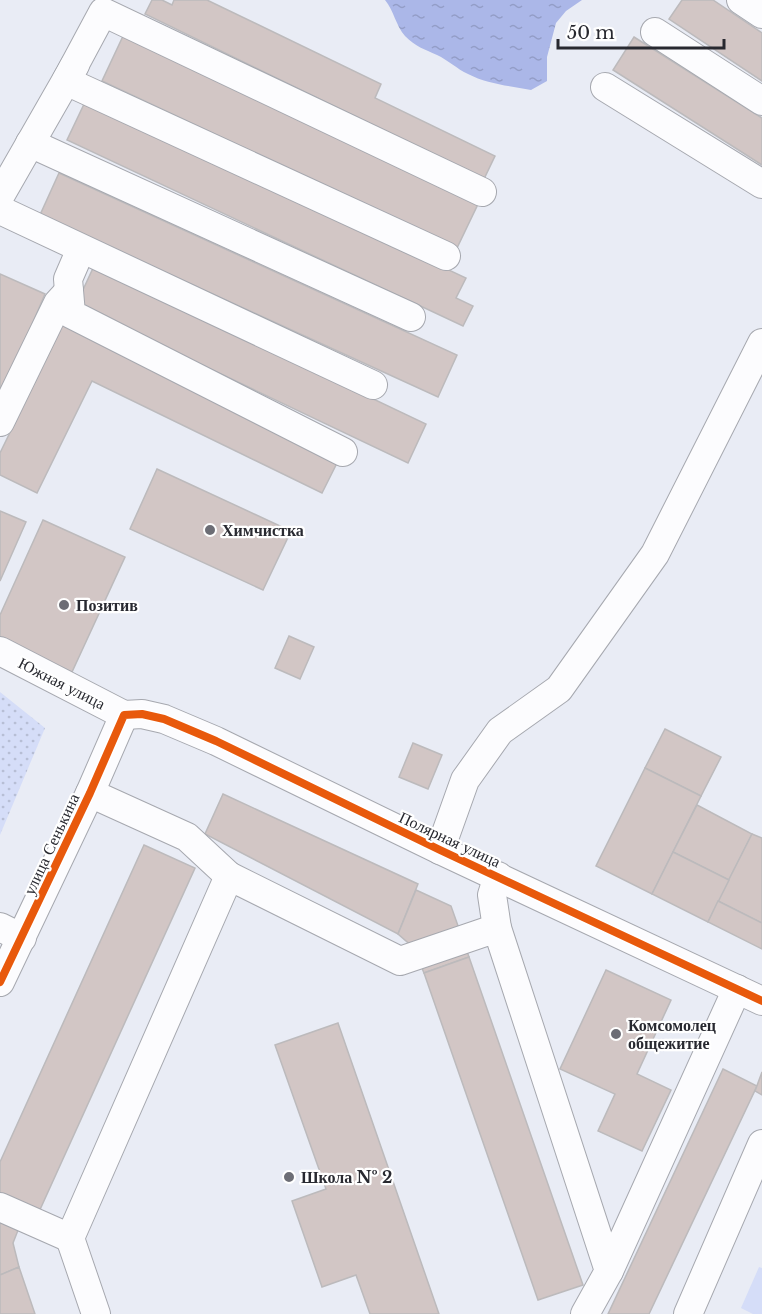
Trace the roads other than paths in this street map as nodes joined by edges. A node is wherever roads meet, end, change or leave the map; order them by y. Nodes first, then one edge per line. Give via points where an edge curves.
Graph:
1 (741, 0) edge
2 (106, 6) edge
3 (762, 14) edge
4 (655, 32) dead end
5 (66, 81) junction
6 (605, 87) dead end
7 (762, 101) edge
8 (30, 143) junction
9 (762, 183) edge
10 (482, 192) dead end
11 (0, 196) edge
12 (0, 210) edge
13 (81, 249) junction
14 (446, 256) dead end
15 (69, 291) junction
16 (411, 317) dead end
17 (762, 343) edge
18 (373, 386) dead end
19 (0, 422) edge
20 (343, 452) dead end
21 (0, 651) edge
22 (124, 715) junction
23 (90, 793) junction
24 (440, 850) junction
25 (229, 876) junction
26 (498, 876) junction
27 (497, 928) junction
28 (11, 932) edge
29 (0, 982) edge
30 (750, 995) edge
31 (762, 1144) edge
32 (0, 1207) edge
33 (70, 1238) junction
34 (609, 1271) junction
35 (96, 1314) edge
36 (585, 1314) edge
37 (688, 1314) edge

1 - 3 street
2 - 5 street
2 - 10 street
4 - 7 street
5 - 8 street
5 - 14 street
6 - 9 street
8 - 11 street
8 - 16 street
12 - 13 street
13 - 15 street via 68,279
13 - 18 street
15 - 19 street via 58,303
15 - 20 street via 71,314
17 - 24 street via 655,554 559,689 494,739 465,780
21 - 22 street, Южная улица
22 - 23 street, улица Сенькина
22 - 24 street, Полярная улица via 164,719 216,741
23 - 25 street via 187,837
23 - 28 street, улица Сенькина
24 - 26 street, Полярная улица
25 - 27 street via 400,961
25 - 33 street
26 - 27 street via 492,895
26 - 30 street, Полярная улица
27 - 34 street
28 - 29 street, улица Сенькина
30 - 34 street
31 - 37 street
32 - 33 street
33 - 35 street
34 - 36 street

